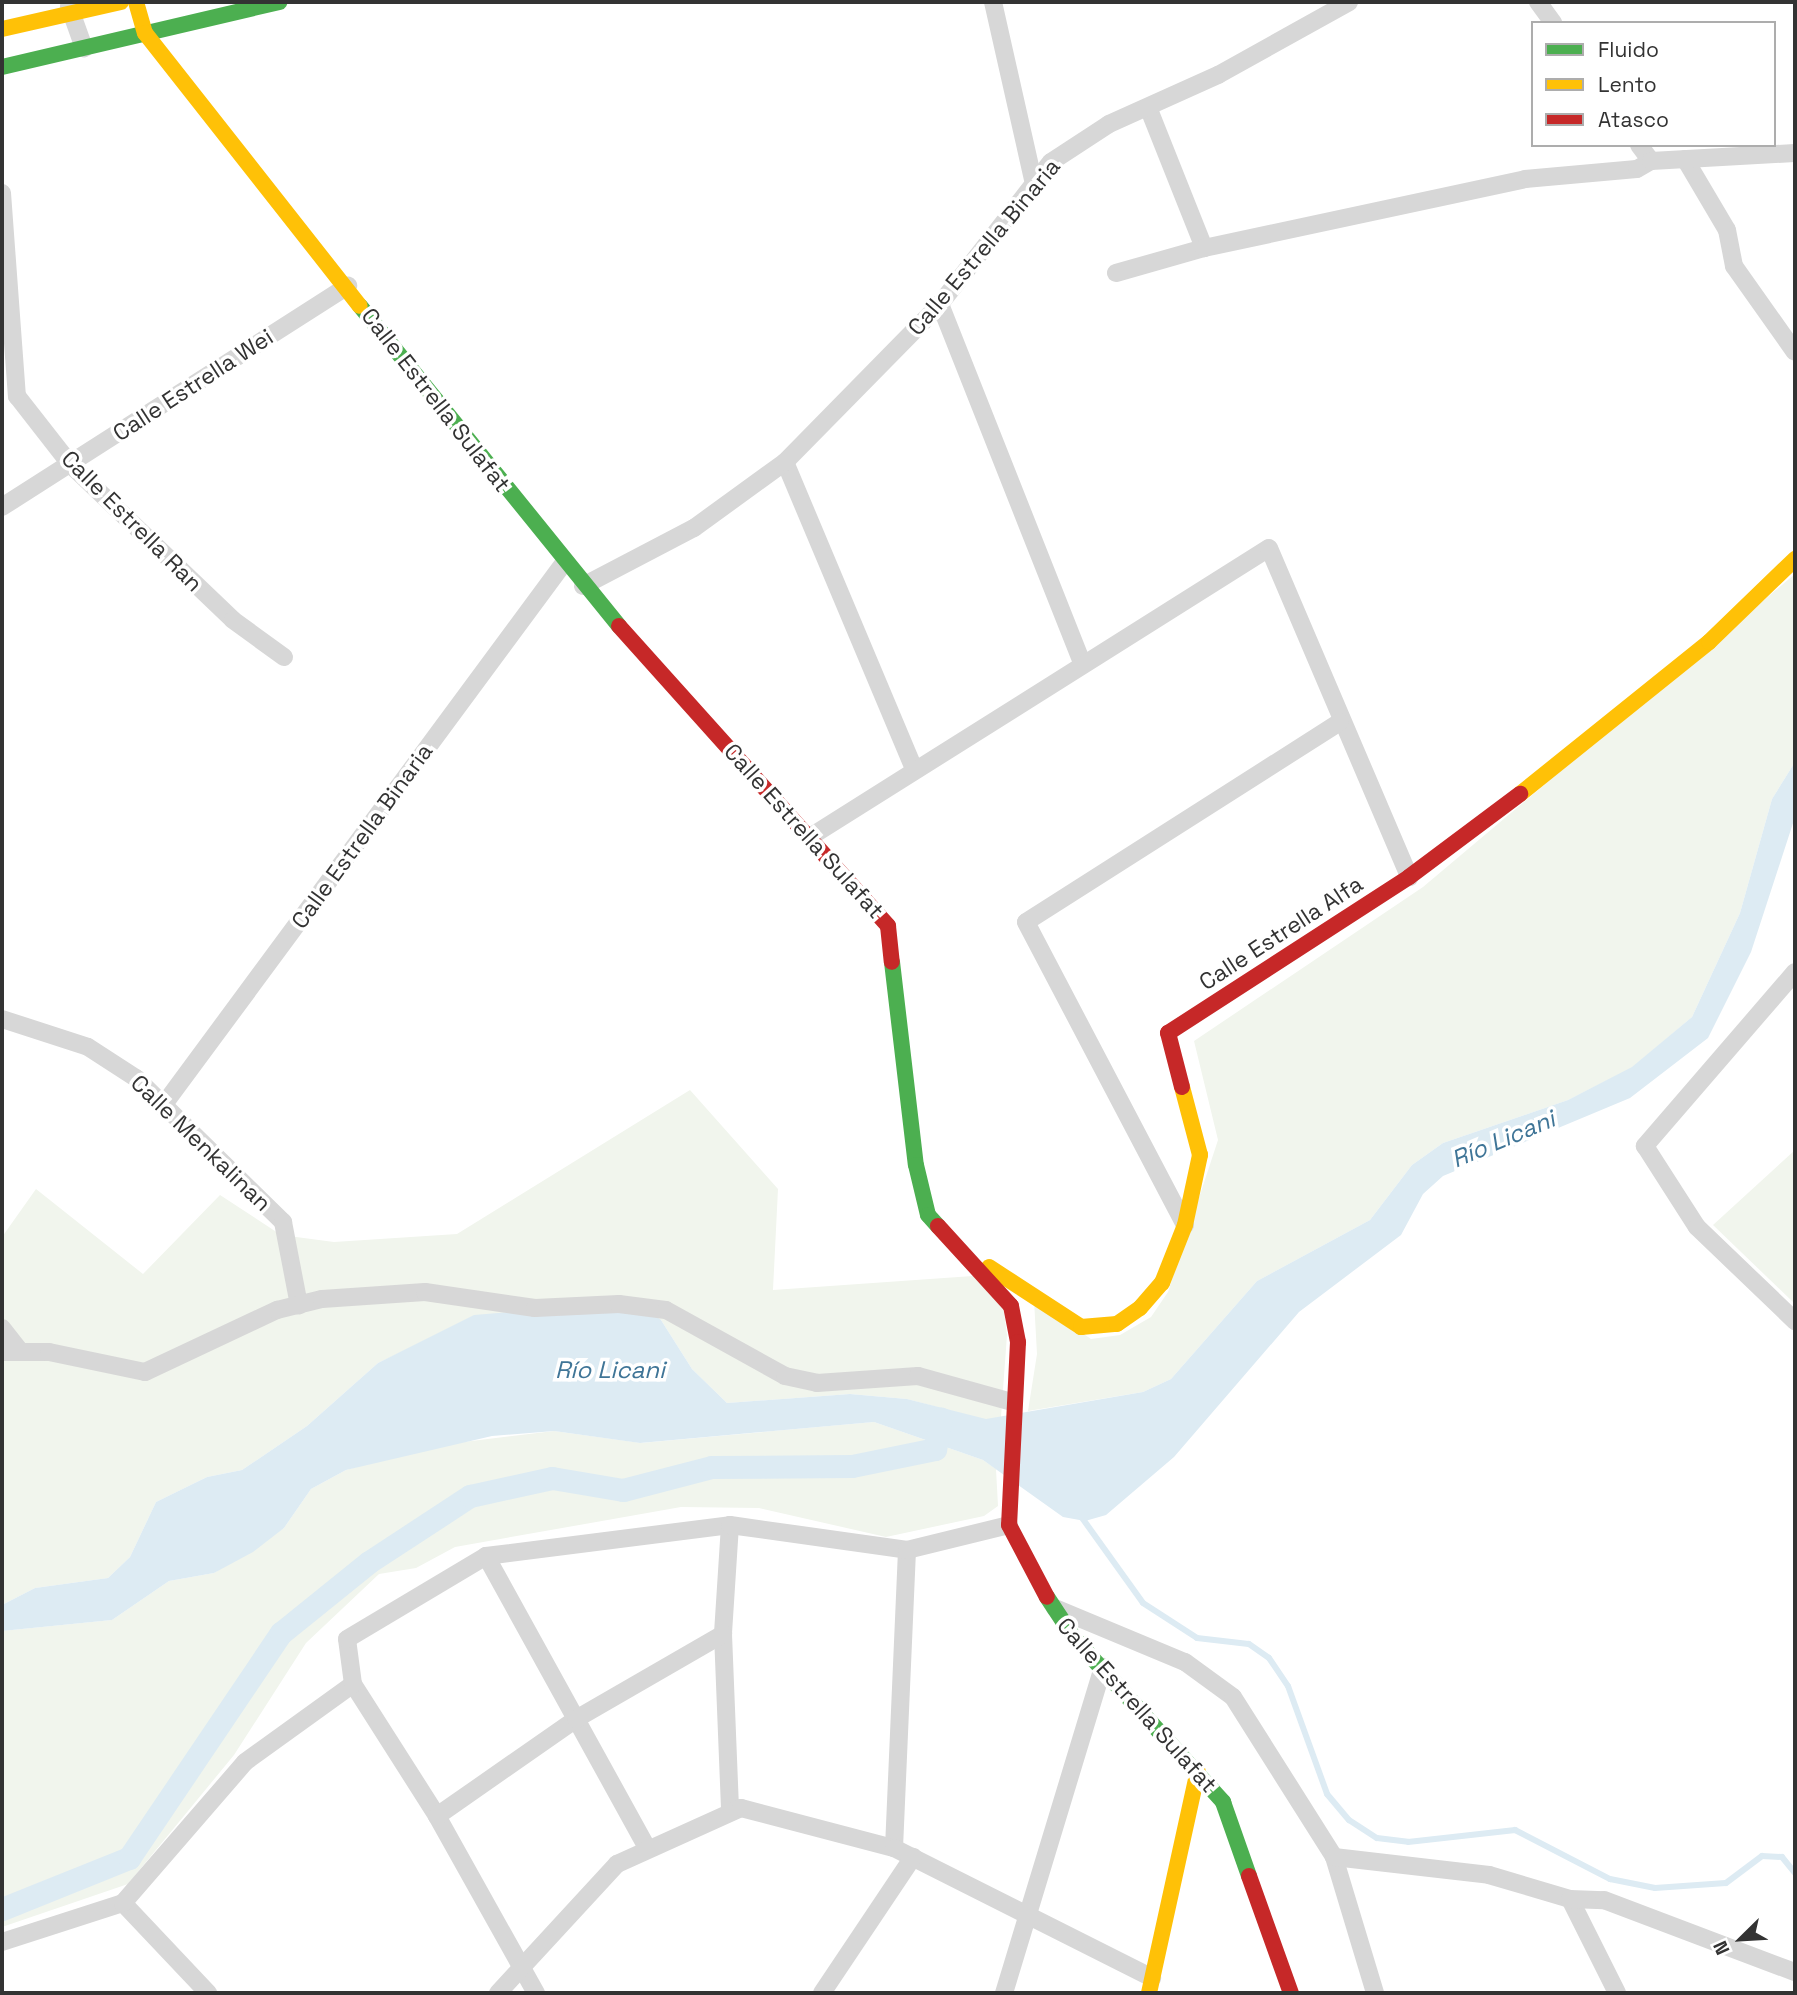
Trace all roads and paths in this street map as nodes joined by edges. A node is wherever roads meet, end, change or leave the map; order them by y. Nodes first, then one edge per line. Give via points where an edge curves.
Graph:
1 (121, 2) edge
2 (136, 2) edge
3 (280, 2) edge
4 (993, 2) edge
5 (1349, 2) edge
6 (1538, 2) edge
7 (70, 8) edge
8 (1552, 21) edge
9 (2, 29) edge
10 (145, 33) junction
11 (84, 48) junction
12 (2, 66) edge
13 (1148, 107) junction
14 (1640, 147) edge
15 (1795, 153) edge
16 (1685, 159) junction
17 (1651, 161) junction
18 (1034, 184) junction
19 (2, 193) edge
20 (1204, 248) junction
21 (1116, 273) dead end
22 (348, 286) junction
23 (940, 304) junction
24 (1795, 352) edge
25 (785, 462) junction
26 (71, 465) junction
27 (2, 507) edge
28 (1795, 559) edge
29 (563, 564) junction
30 (583, 586) junction
31 (284, 657) dead end
32 (1081, 661) junction
33 (1340, 722) junction
34 (914, 769) junction
35 (810, 837) junction
36 (1409, 877) junction
37 (1795, 972) edge
38 (2, 1018) edge
39 (162, 1107) junction
40 (1185, 1224) junction
41 (971, 1257) junction
42 (299, 1305) junction
43 (1795, 1321) edge
44 (2, 1328) edge
45 (11, 1351) edge
46 (1012, 1407) junction
47 (730, 1525) junction
48 (1009, 1525) junction
49 (907, 1550) junction
50 (486, 1556) junction
51 (1050, 1606) junction
52 (723, 1634) junction
53 (1102, 1667) junction
54 (353, 1684) junction
55 (576, 1719) junction
56 (1198, 1771) junction
57 (730, 1808) junction
58 (438, 1816) junction
59 (646, 1846) junction
60 (894, 1848) junction
61 (912, 1857) junction
62 (1334, 1857) junction
63 (1570, 1899) junction
64 (123, 1903) junction
65 (1030, 1913) junction
66 (2, 1942) edge
67 (1795, 1972) edge
68 (523, 1973) junction
69 (1150, 1986) edge
70 (208, 1993) edge
71 (498, 1993) edge
72 (536, 1993) edge
73 (822, 1993) edge
74 (1004, 1993) edge
75 (1291, 1993) edge
76 (1375, 1993) edge
77 (1617, 1993) edge

1 - 7 street
2 - 10 street, Calle Estrella Sulafat
3 - 10 street
4 - 18 street
5 - 13 street, Calle Estrella Binaria
6 - 8 street
7 - 9 street
7 - 11 street
10 - 11 street
10 - 22 street, Calle Estrella Sulafat
11 - 12 street
13 - 18 street, Calle Estrella Binaria via 1051,162
13 - 20 street
14 - 17 street
15 - 16 street
16 - 17 street
16 - 24 street via 1727,230 1734,266
17 - 20 street via 1637,169 1525,179
18 - 23 street, Calle Estrella Binaria
19 - 26 street, Calle Estrella Ran via 18,396
20 - 21 street
22 - 26 street, Calle Estrella Wei
22 - 29 street, Calle Estrella Sulafat
23 - 25 street, Calle Estrella Binaria
23 - 32 street
25 - 30 street, Calle Estrella Binaria via 694,528
25 - 34 street
26 - 27 street, Calle Estrella Wei
26 - 31 street, Calle Estrella Ran via 233,620
28 - 36 street, Calle Estrella Alfa via 1709,642
29 - 30 street, Calle Estrella Sulafat
29 - 39 street, Calle Estrella Binaria
30 - 35 street, Calle Estrella Sulafat
32 - 33 street via 1269,548
32 - 34 street
33 - 36 street
33 - 40 street via 1026,922
34 - 35 street
35 - 41 street, Calle Estrella Sulafat via 888,926 922,1196 938,1228
36 - 40 street, Calle Estrella Alfa via 1168,1033 1200,1156
37 - 43 street via 1645,1146 1697,1227
38 - 39 street, Calle Menkalinan via 88,1047 136,1077
39 - 42 street, Calle Menkalinan via 283,1222
40 - 41 street, Calle Estrella Alfa via 1162,1283 1140,1308 1096,1330 1081,1327
41 - 46 street, Calle Estrella Sulafat via 1011,1306 1018,1342
42 - 45 street via 145,1371
42 - 46 street via 425,1292 535,1308 619,1304 666,1310 786,1376 817,1383 918,1376
44 - 45 street
46 - 48 street, Calle Estrella Sulafat
47 - 49 street
47 - 50 street
47 - 52 street
48 - 49 street
48 - 51 street, Calle Estrella Sulafat
49 - 60 street
50 - 54 street via 347,1639
50 - 55 street
51 - 53 street, Calle Estrella Sulafat
51 - 62 street via 1185,1662 1233,1697
52 - 55 street
52 - 57 street
53 - 56 street, Calle Estrella Sulafat
53 - 65 street
54 - 58 street
54 - 64 street via 245,1762
55 - 58 street
55 - 59 street
56 - 69 street
56 - 75 street, Calle Estrella Sulafat via 1235,1827
57 - 59 street
57 - 60 street
58 - 68 street
59 - 68 street via 595,1886
60 - 61 street
61 - 65 street
61 - 73 street
62 - 63 street via 1489,1875
62 - 76 street
63 - 67 street via 1604,1900
63 - 77 street
64 - 66 street
64 - 70 street
65 - 69 street
65 - 74 street
68 - 71 street
68 - 72 street

